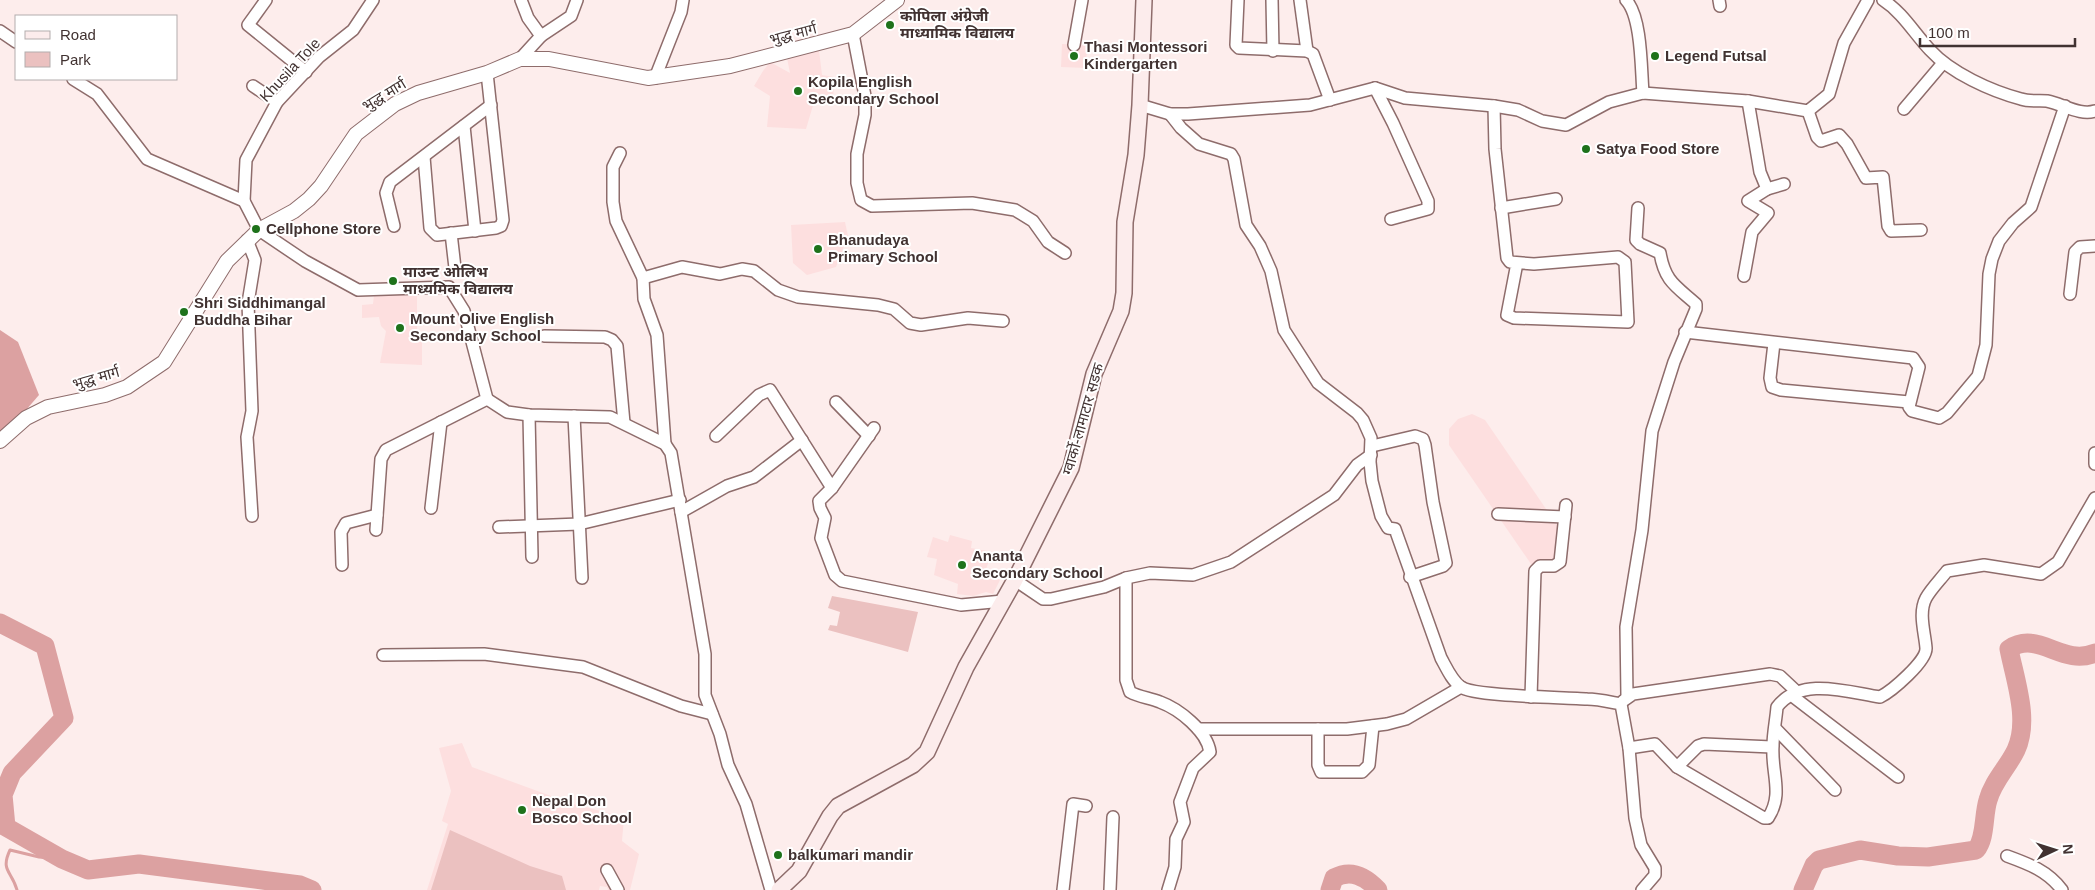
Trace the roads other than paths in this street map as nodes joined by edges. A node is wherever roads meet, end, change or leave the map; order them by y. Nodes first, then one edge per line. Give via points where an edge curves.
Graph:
1 (266, 0) edge
2 (374, 0) edge
3 (521, 0) edge
4 (577, 0) edge
5 (683, 0) edge
6 (897, 0) edge
7 (1082, 0) edge
8 (1144, 0) edge
9 (1238, 0) edge
10 (1272, 0) edge
11 (1300, 0) edge
12 (1626, 0) edge
13 (1868, 0) edge
14 (1883, 0) edge
15 (0, 31) edge
16 (853, 34) junction
17 (541, 36) junction
18 (15, 41) edge
19 (1074, 45) dead end
20 (1273, 50) junction
21 (1308, 51) junction
22 (520, 59) junction
23 (1943, 63) junction
24 (306, 72) junction
25 (488, 73) junction
26 (655, 78) junction
27 (76, 80) edge
28 (253, 86) dead end
29 (1375, 88) junction
30 (1643, 93) junction
31 (1330, 100) junction
32 (1748, 101) junction
33 (277, 102) junction
34 (491, 105) junction
35 (1140, 105) junction
36 (1494, 106) junction
37 (2065, 106) junction
38 (1904, 109) dead end
39 (1808, 111) junction
40 (2095, 111) edge
41 (1170, 114) junction
42 (464, 126) junction
43 (620, 154) dead end
44 (424, 157) junction
45 (1784, 184) dead end
46 (1767, 189) junction
47 (1556, 199) dead end
48 (244, 201) junction
49 (1501, 208) junction
50 (1638, 208) dead end
51 (1391, 219) dead end
52 (394, 226) dead end
53 (259, 230) junction
54 (1921, 230) dead end
55 (475, 231) junction
56 (452, 233) junction
57 (247, 240) junction
58 (2095, 246) edge
59 (1065, 253) dead end
60 (1517, 263) junction
61 (455, 268) dead end
62 (1744, 276) dead end
63 (643, 278) junction
64 (2070, 294) dead end
65 (1003, 321) dead end
66 (1685, 332) junction
67 (544, 336) dead end
68 (1774, 343) junction
69 (487, 399) junction
70 (836, 402) dead end
71 (1909, 402) junction
72 (529, 415) junction
73 (574, 416) junction
74 (441, 422) junction
75 (624, 423) junction
76 (716, 436) dead end
77 (802, 440) junction
78 (0, 441) edge
79 (665, 444) junction
80 (1371, 450) junction
81 (2095, 452) edge
82 (2095, 464) edge
83 (832, 488) junction
84 (2095, 498) edge
85 (680, 500) junction
86 (1566, 505) dead end
87 (431, 508) dead end
88 (681, 512) junction
89 (1498, 514) dead end
90 (377, 515) junction
91 (252, 516) dead end
92 (1565, 517) junction
93 (579, 524) junction
94 (532, 526) junction
95 (499, 527) dead end
96 (376, 530) dead end
97 (532, 556) dead end
98 (342, 565) dead end
99 (1410, 576) junction
100 (582, 578) dead end
101 (1126, 578) junction
102 (1015, 580) junction
103 (1003, 602) junction
104 (383, 655) dead end
105 (1461, 687) junction
106 (1794, 693) junction
107 (1531, 697) junction
108 (1624, 700) junction
109 (712, 714) junction
110 (1373, 726) junction
111 (1775, 728) junction
112 (1198, 729) junction
113 (1318, 729) junction
114 (1772, 747) junction
115 (1628, 748) junction
116 (1677, 767) junction
117 (1898, 777) dead end
118 (1836, 790) dead end
119 (1086, 806) dead end
120 (1113, 817) dead end
121 (2007, 856) dead end
122 (608, 870) dead end
123 (618, 890) edge
124 (770, 890) edge
125 (779, 890) edge
126 (1063, 890) edge
127 (1110, 890) edge
128 (1168, 890) edge
129 (1642, 890) edge
130 (2062, 890) edge

1 - 24 street via 248,25
2 - 24 street, Khusila Tole via 353,30 319,57
3 - 17 street via 528,18
4 - 17 street via 571,16
5 - 26 street
6 - 16 street, भुद्ध मार्ग
7 - 19 street
8 - 35 main road, ग्वार्को-लामाटार सडक
9 - 20 street via 1236,45 1244,50
10 - 20 street
11 - 21 street
12 - 30 street via 1636,21
13 - 39 street via 1844,43 1829,94
14 - 23 street via 1901,14
15 - 18 street
16 - 26 street, भुद्ध मार्ग via 730,66
16 - 59 street via 865,96 865,116 857,154 856,183 861,200 872,206 972,204 1015,210 1033,221 1048,242
17 - 22 street
20 - 21 street
21 - 31 street via 1313,54
22 - 25 street, भुद्ध मार्ग
22 - 26 street, भुद्ध मार्ग via 549,58 628,76
23 - 37 street via 1965,77 2021,100
23 - 38 street
24 - 33 street, Khusila Tole
25 - 34 street
25 - 53 street, भुद्ध मार्ग via 418,93 377,115 356,134 309,199
27 - 48 street via 97,94 147,159
28 - 33 street
29 - 31 street
29 - 36 street via 1404,98
29 - 51 street via 1428,201 1428,208 1422,212
30 - 32 street
30 - 36 street via 1609,102 1566,125
31 - 41 street via 1310,105
32 - 39 street
32 - 46 street via 1760,172
33 - 48 street, Khusila Tole via 246,160
34 - 42 street
34 - 55 street via 503,220 496,228
35 - 41 street
35 - 102 main road, ग्वार्को-लामाटार सडक via 1125,222 1121,311 1094,374 1071,468
36 - 49 street
37 - 40 street via 2086,114
37 - 71 street via 2031,208 1999,241 1992,260 1986,345 1978,376 1939,418 1912,411
39 - 54 street via 1821,140 1838,134 1866,178 1883,177 1891,231
41 - 80 street via 1199,144 1231,154 1234,159 1246,225 1271,271 1288,340 1318,383 1363,420
42 - 44 street
42 - 55 street
43 - 63 street via 613,167 616,221
44 - 52 street via 387,187
44 - 56 street via 430,228 437,235
45 - 46 street
46 - 62 street via 1748,201 1768,213 1752,232
47 - 49 street
48 - 53 street
49 - 60 street via 1507,258
50 - 66 street via 1636,240 1660,253 1662,270 1668,280 1696,304
53 - 57 street, भुद्ध मार्ग
53 - 69 street via 305,261 358,290 449,287 464,311
55 - 56 street
56 - 61 street
57 - 78 street, भुद्ध मार्ग via 227,261 164,362 126,387 105,395 48,407 26,418
57 - 91 street via 254,260 248,303 252,402 247,436
58 - 64 street via 2080,247 2075,252
60 - 60 street via 1507,315 1514,318 1628,322 1625,262 1618,257
63 - 65 street via 682,267 720,274 742,269 754,271 778,290 798,297 878,305 894,309 910,323 921,325 968,318
63 - 79 street via 644,299 657,335
66 - 68 street
66 - 108 street via 1652,431 1642,530 1626,627
67 - 75 street via 605,337 612,340 617,346
68 - 71 street via 1772,387
68 - 71 street via 1913,358 1919,367
69 - 72 street via 507,412
69 - 74 street
70 - 83 street via 872,432
72 - 73 street
72 - 94 street
73 - 75 street via 610,417
73 - 93 street
74 - 87 street
74 - 90 street via 386,450 381,459
75 - 79 street
76 - 77 street via 759,395 770,390
77 - 83 street
77 - 88 street via 754,477 727,486
79 - 85 street via 675,464
80 - 99 street via 1372,480 1380,516 1388,528 1395,529
80 - 99 street via 1415,436 1423,439 1425,445 1446,563
80 - 101 street via 1334,495 1231,562 1193,575 1150,573
81 - 82 street
83 - 103 street via 820,501 826,518 821,538 835,575 842,581 961,605
84 - 106 street via 2058,562 2041,574 1984,565 1947,571 1925,600 1922,628 1926,650 1923,660 1888,694 1880,697 1818,688
85 - 88 street
85 - 93 street
86 - 92 street
88 - 109 street via 705,654 705,694
89 - 92 street
90 - 96 street
90 - 98 street via 346,523 342,532
92 - 107 street via 1560,562 1554,566 1540,566 1535,571
93 - 94 street
93 - 100 street
94 - 95 street
94 - 97 street
99 - 105 street via 1441,658
101 - 102 street via 1104,587 1051,599 1043,598
101 - 112 street via 1126,680 1130,692 1168,705
102 - 103 main road, ग्वार्को-लामाटार सडक
103 - 125 main road, ग्वार्को-लामाटार सडक via 966,668 928,752 913,765 838,806 802,867
104 - 109 street via 484,654 583,667 681,706
105 - 107 street
105 - 110 street via 1406,719
106 - 108 street via 1780,676 1770,674
106 - 111 street via 1777,707
106 - 117 street
107 - 108 street
108 - 115 street
109 - 124 street via 728,765 746,804
110 - 113 street
110 - 113 street via 1370,765 1362,772 1321,772 1318,765
111 - 114 street
111 - 118 street
112 - 113 street
112 - 128 street via 1210,752 1193,768 1180,802 1185,816 1174,846 1175,867
114 - 116 street via 1704,744
114 - 116 street via 1777,797 1776,806 1768,818
115 - 116 street via 1655,744
115 - 129 street via 1634,818 1641,845 1655,868 1655,875
119 - 126 street via 1073,804
120 - 127 street
121 - 130 street via 2037,867 2056,881
122 - 123 street

